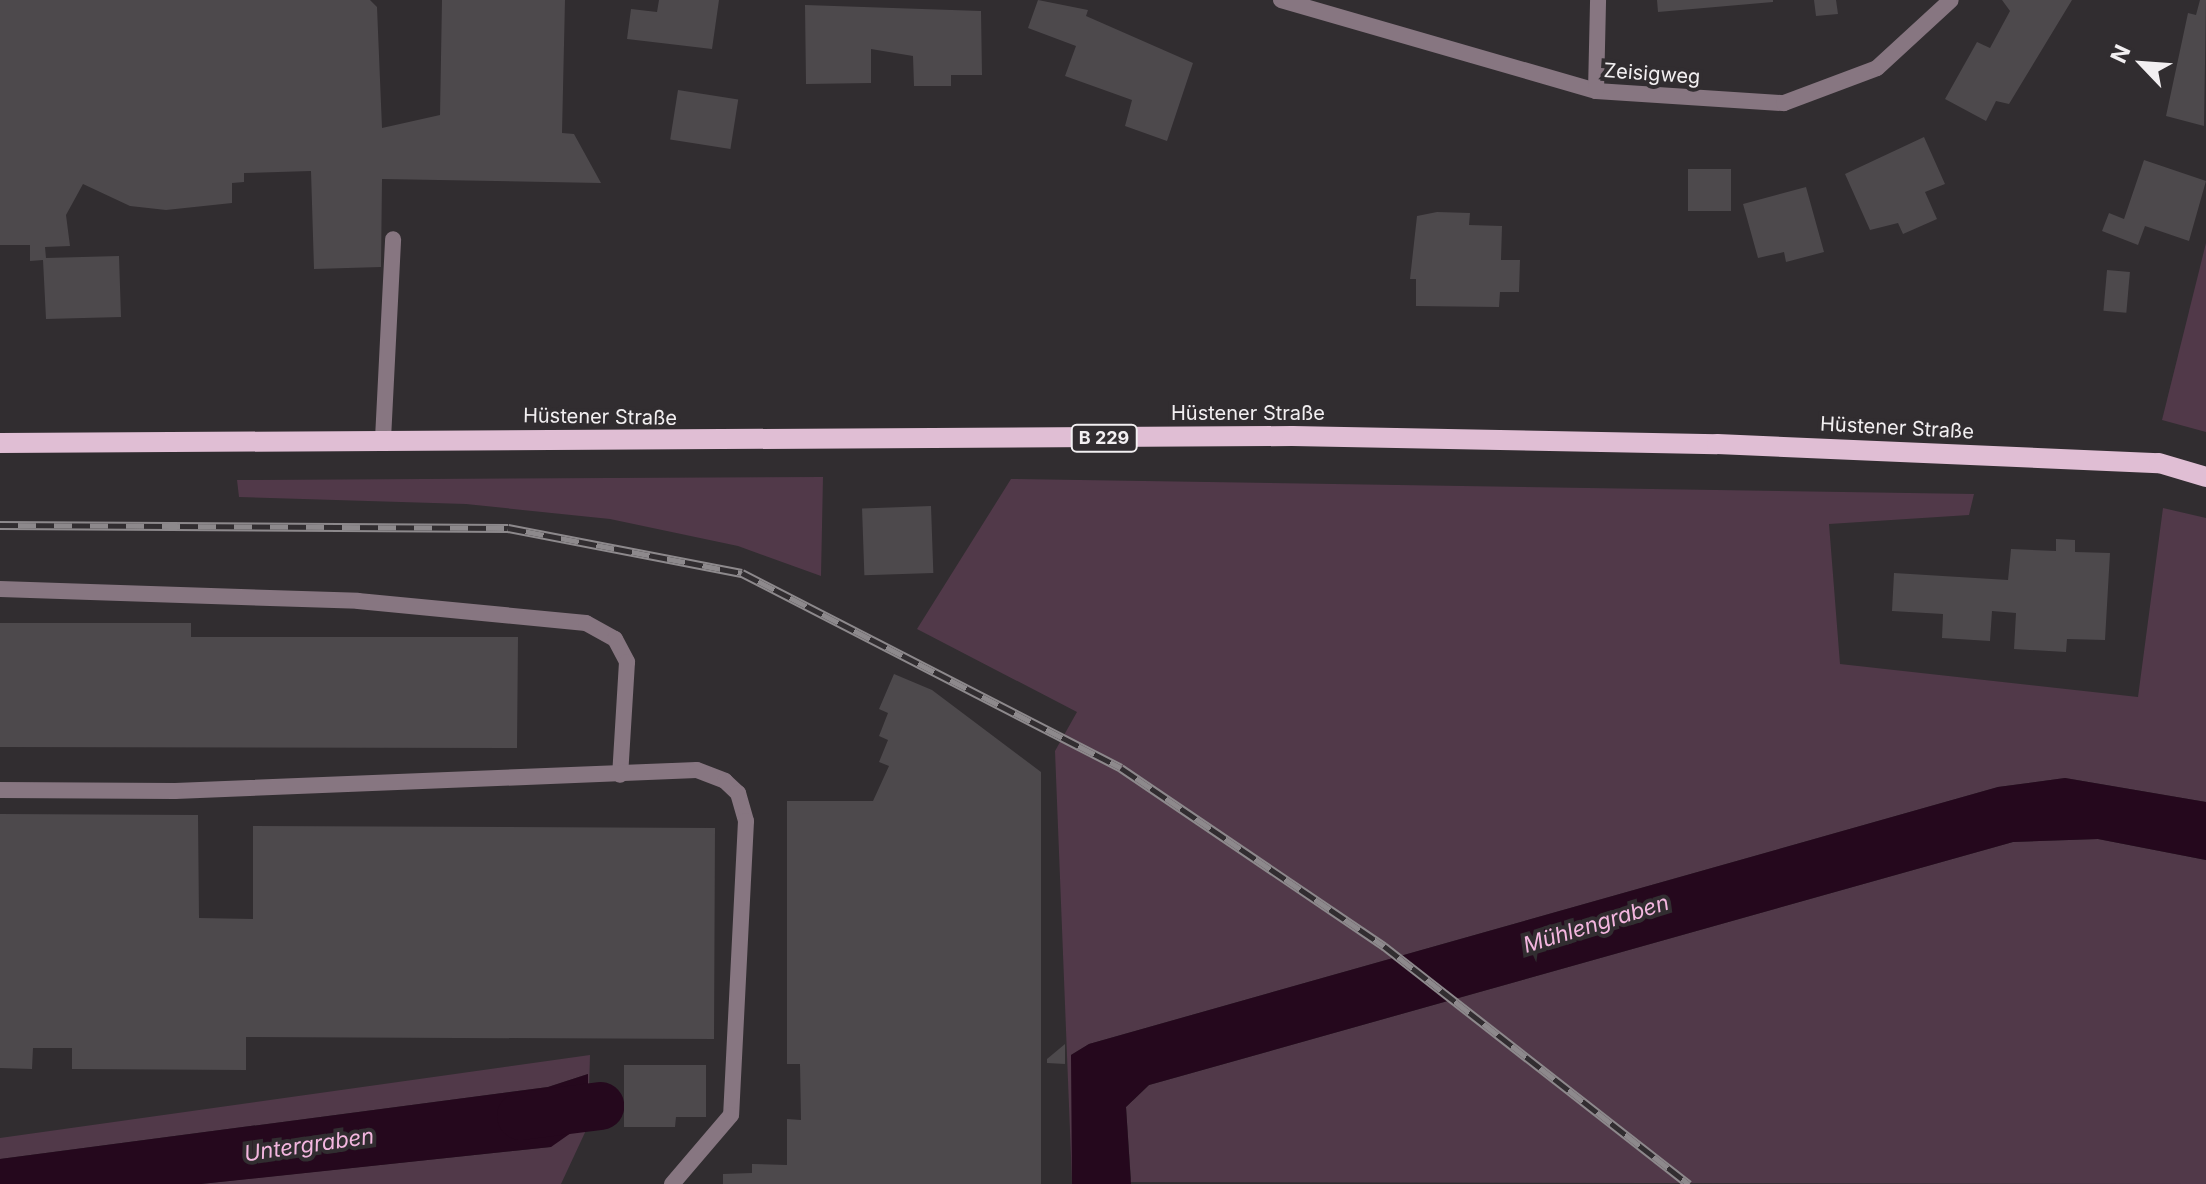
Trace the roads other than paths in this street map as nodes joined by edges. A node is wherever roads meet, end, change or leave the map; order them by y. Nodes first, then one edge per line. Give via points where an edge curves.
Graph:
1 (1281, 0) edge
2 (1598, 0) edge
3 (1951, 0) edge
4 (1596, 91) junction
5 (393, 239) dead end
6 (383, 439) junction
7 (0, 443) edge
8 (2206, 477) edge
9 (0, 589) edge
10 (620, 775) junction
11 (0, 790) edge
12 (672, 1184) edge

1 - 4 street, Zeisigweg
2 - 4 street
3 - 4 street, Zeisigweg via 1877,68 1784,103
5 - 6 street
6 - 7 main road, Hüstener Straße / B 229
6 - 8 main road, Hüstener Straße / B 229 via 1292,436 1702,443 2159,463
9 - 10 street via 358,601 586,623 615,639 627,662
10 - 11 street via 175,791
10 - 12 street via 697,770 738,793 746,821 731,1115

